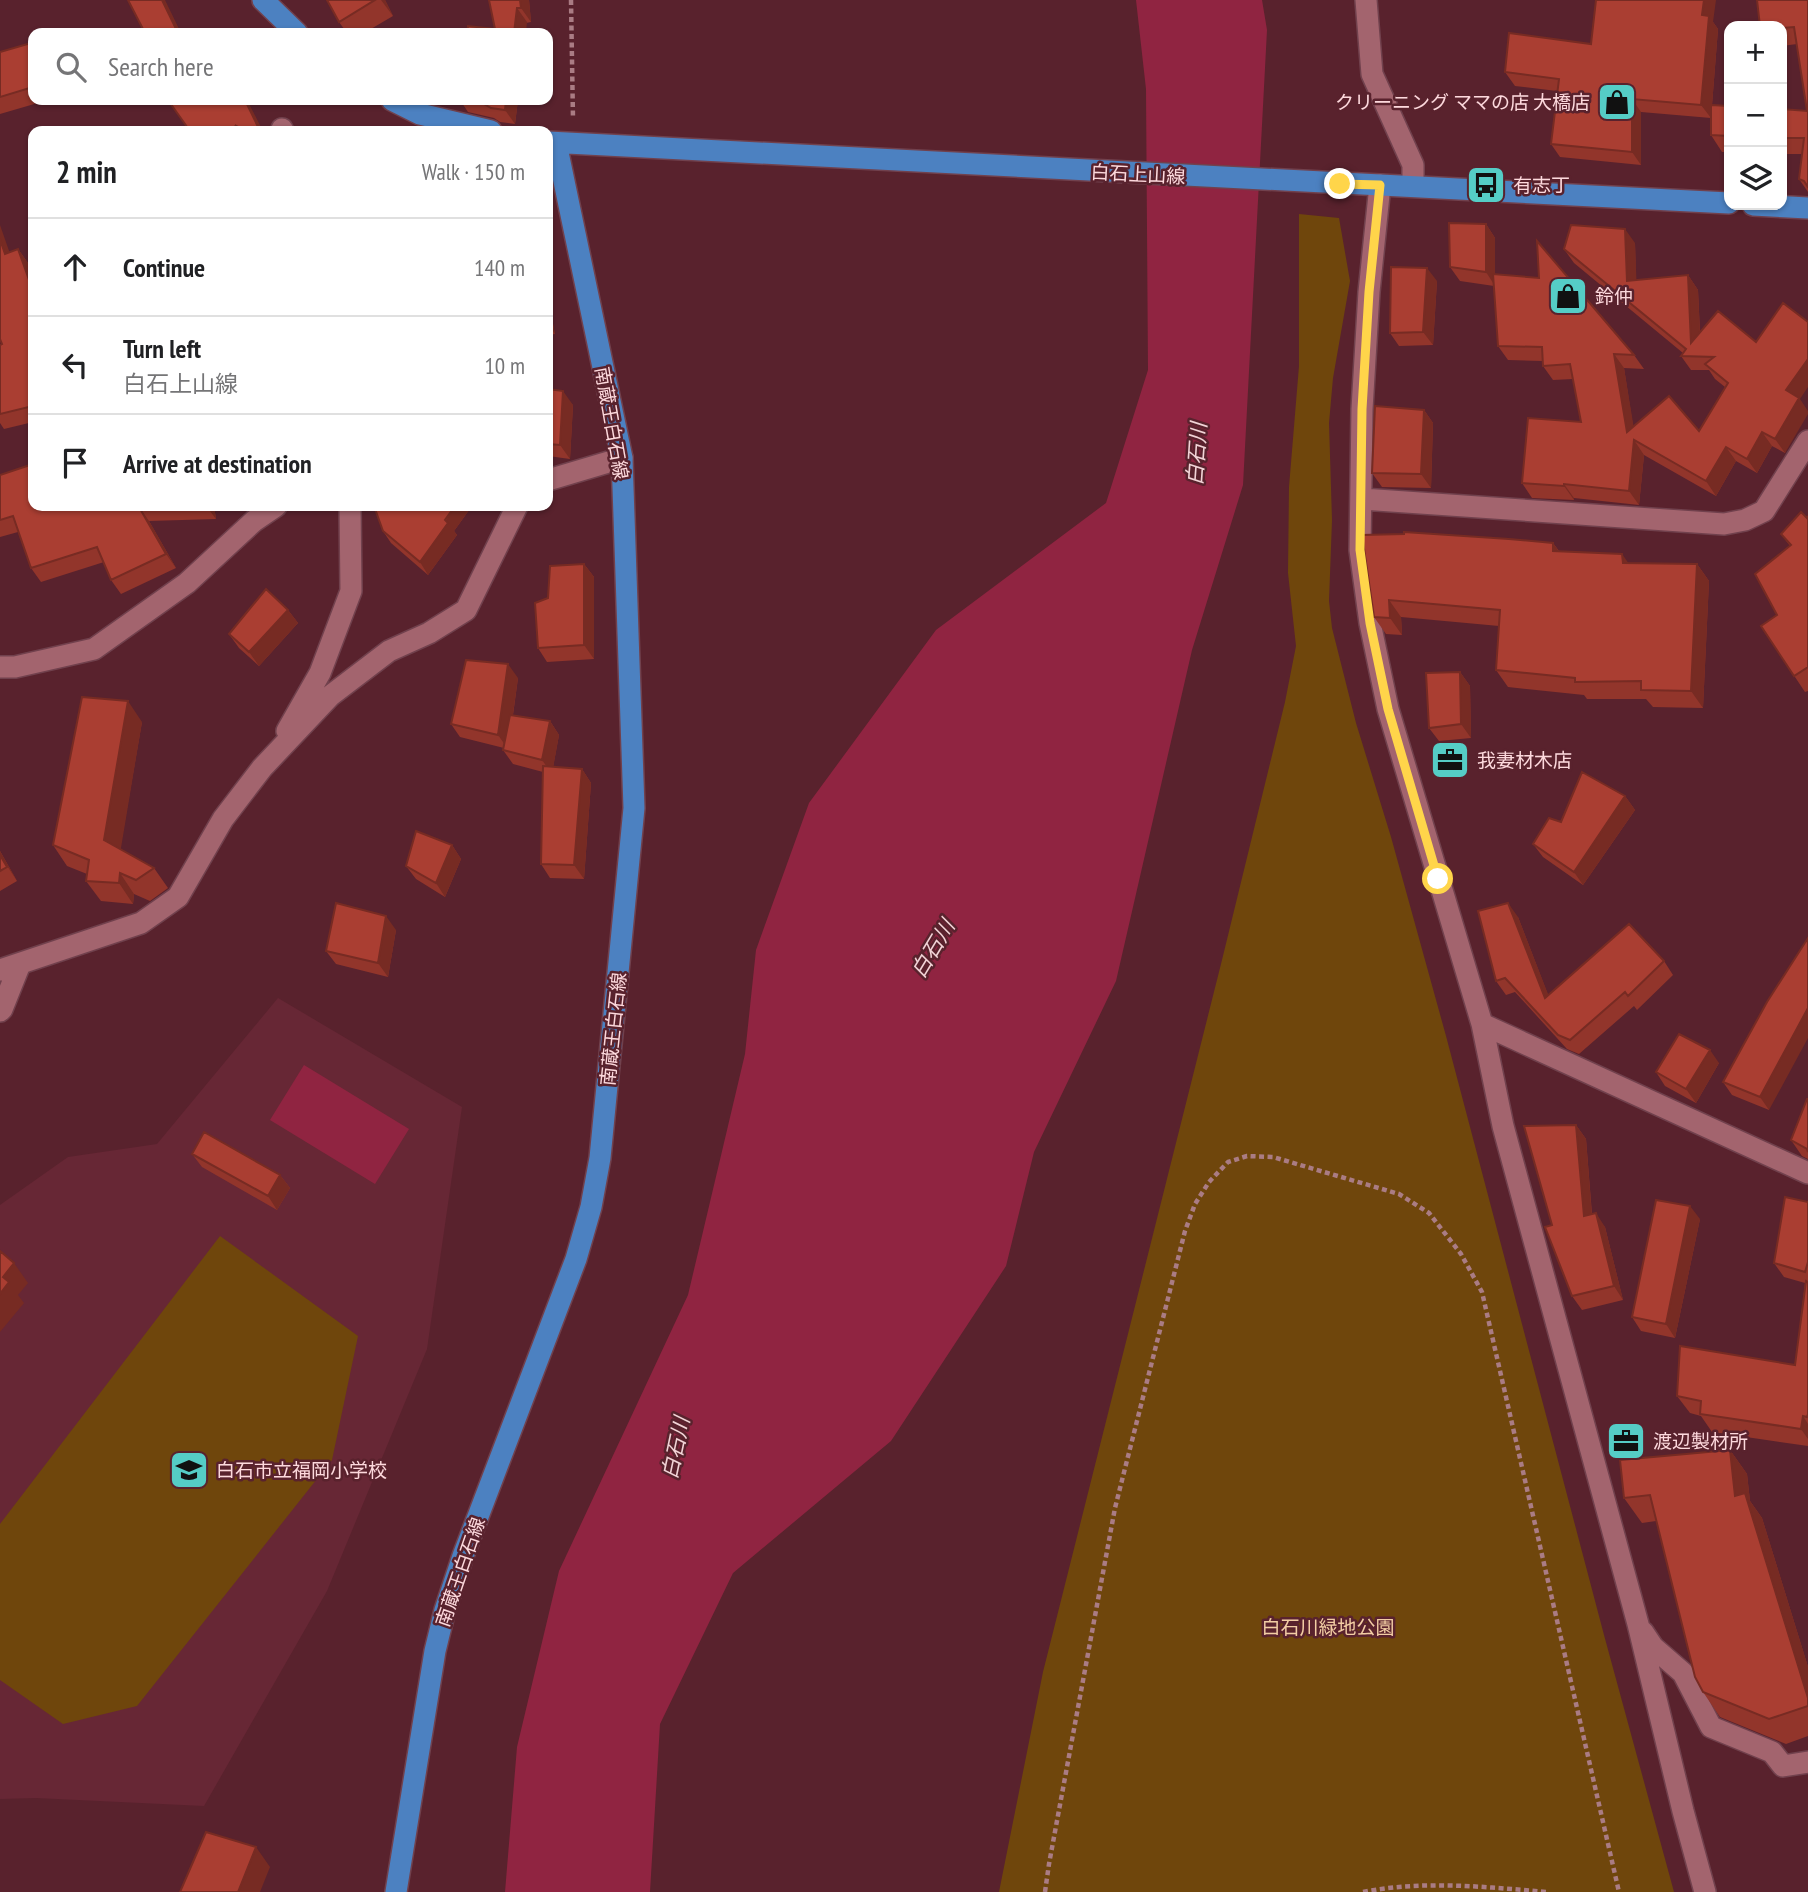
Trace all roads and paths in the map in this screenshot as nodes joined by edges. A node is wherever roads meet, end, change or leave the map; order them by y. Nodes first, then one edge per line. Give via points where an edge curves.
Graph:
1 (263, 0) edge
2 (571, 0) edge
3 (1366, 0) edge
4 (293, 28) edge
5 (402, 105) edge
6 (470, 126) edge
7 (565, 143) edge
8 (1380, 185) junction
9 (1413, 187) junction
10 (1724, 204) edge
11 (1787, 207) edge
12 (1808, 208) edge
13 (1808, 441) edge
14 (622, 458) junction
15 (553, 479) edge
16 (1362, 499) junction
17 (269, 511) edge
18 (351, 511) edge
19 (515, 511) edge
20 (0, 667) edge
21 (269, 761) junction
22 (10, 967) edge
23 (0, 1011) edge
24 (1482, 1024) junction
25 (1808, 1173) edge
26 (1638, 1624) junction
27 (1808, 1762) edge
28 (396, 1892) edge
29 (1045, 1892) edge
30 (1363, 1892) edge
31 (1547, 1892) edge
32 (1619, 1892) edge
33 (1705, 1892) edge

1 - 4 main road
2 - 7 path
3 - 9 street via 1372,74 1413,164
5 - 6 main road
7 - 8 main road, 白石上山線
7 - 14 main road, 南蔵王白石線
8 - 9 main road, 白石上山線
8 - 16 street via 1362,409
9 - 10 main road, 白石上山線
11 - 12 main road
13 - 16 street via 1764,511 1724,524
14 - 15 street
14 - 28 main road, 南蔵王白石線 via 634,808 600,1158 576,1259 445,1610
16 - 24 street via 1360,550 1388,709
17 - 20 street via 187,583 94,649
18 - 21 street via 351,591 320,673
19 - 21 street via 466,610 389,652 330,696
21 - 22 street via 223,819 178,897 141,923
22 - 23 street
24 - 25 street
24 - 26 street via 1503,1126
26 - 27 street via 1653,1647 1683,1674 1711,1727 1772,1752 1783,1766
26 - 33 street
29 - 32 path via 1115,1508 1182,1242 1195,1204 1209,1182 1228,1162 1247,1156 1273,1157 1399,1194 1429,1213 1461,1254 1482,1292
30 - 31 path via 1458,1885

